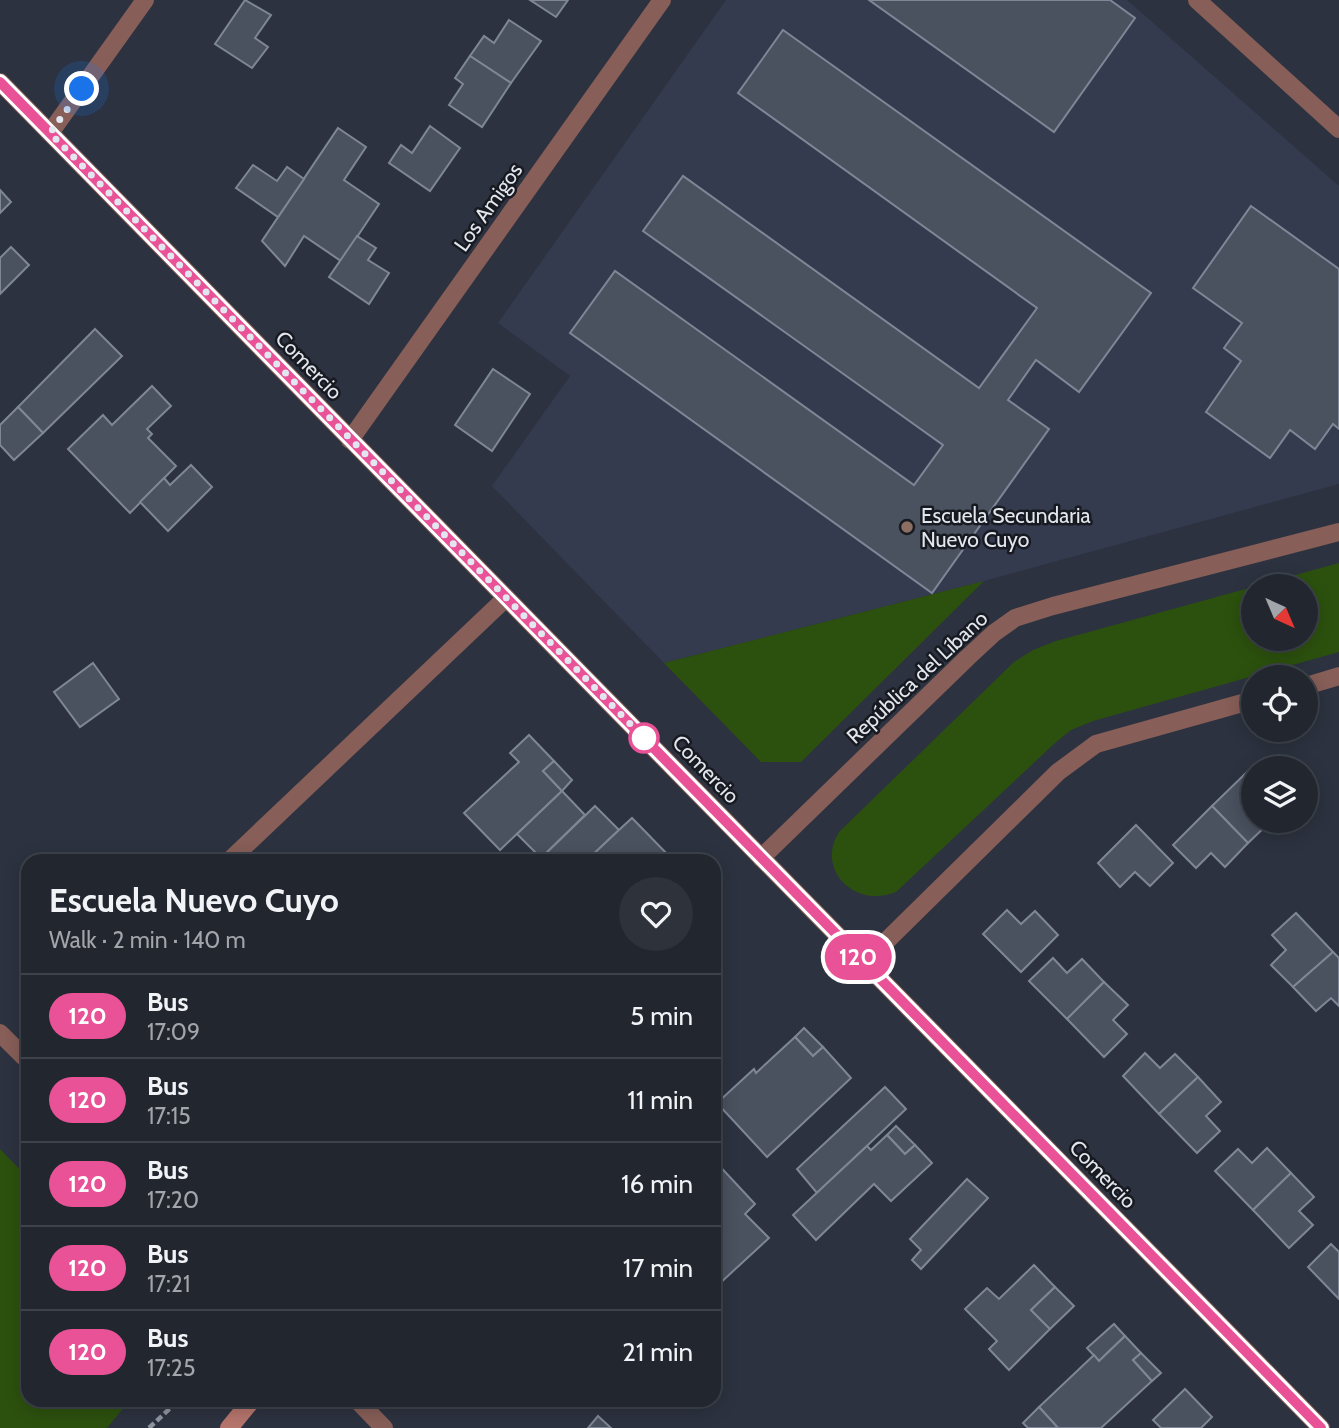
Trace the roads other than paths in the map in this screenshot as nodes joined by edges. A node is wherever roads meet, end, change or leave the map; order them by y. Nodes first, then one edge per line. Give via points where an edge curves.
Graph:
1 (145, 0) edge
2 (662, 0) edge
3 (1197, 0) edge
4 (0, 82) edge
5 (1339, 129) edge
6 (50, 133) junction
7 (350, 440) junction
8 (1339, 532) edge
9 (506, 598) junction
10 (1339, 677) edge
11 (1318, 683) edge
12 (1241, 703) edge
13 (236, 854) edge
14 (761, 858) junction
15 (864, 962) junction
16 (0, 1032) edge
17 (21, 1051) edge
18 (246, 1407) edge
19 (364, 1407) edge
20 (229, 1428) edge
21 (384, 1428) edge
22 (1321, 1428) edge

1 - 6 street
2 - 7 street, Los Amigos
3 - 5 street
4 - 6 street, Comercio
6 - 7 street, Comercio
7 - 9 street, Comercio
8 - 14 street, República del Líbano via 1015,618 967,658
9 - 13 street
9 - 14 street, Comercio
10 - 11 street
12 - 15 street via 1097,744 1079,755
14 - 15 street, Comercio
15 - 22 street, Comercio
16 - 17 street
18 - 20 street
19 - 21 street

